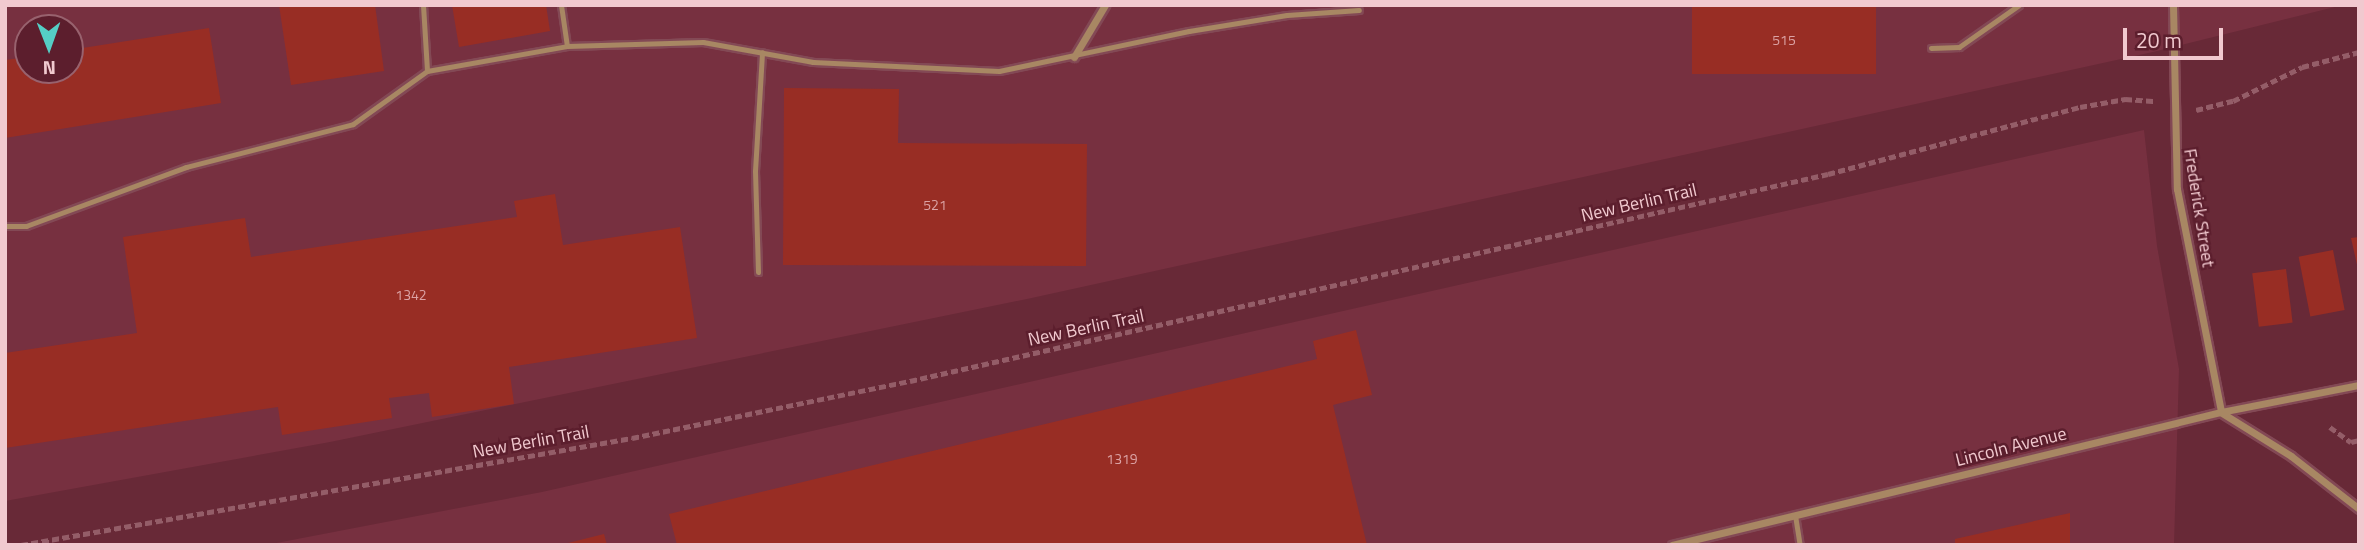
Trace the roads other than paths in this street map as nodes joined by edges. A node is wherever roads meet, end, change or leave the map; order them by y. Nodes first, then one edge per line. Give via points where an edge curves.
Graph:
1 (423, 5) edge
2 (561, 5) edge
3 (1105, 5) edge
4 (2019, 5) edge
5 (2173, 5) edge
6 (1359, 10) dead end
7 (566, 46) junction
8 (1931, 48) dead end
9 (762, 52) junction
10 (1074, 57) junction
11 (427, 71) junction
12 (5, 226) edge
13 (758, 272) dead end
14 (2359, 385) edge
15 (2221, 412) junction
16 (2359, 509) edge
17 (1794, 515) junction
18 (1672, 545) edge
19 (1800, 545) edge

1 - 11 lane
2 - 7 lane
3 - 10 street
4 - 8 lane via 1959,47
5 - 15 street, Frederick Street via 2177,189
6 - 10 lane via 1226,25
7 - 9 lane via 703,42
7 - 11 lane
9 - 10 lane via 813,62 999,71
9 - 13 lane via 755,171
11 - 12 lane via 354,124 186,167 26,226
14 - 15 street, Lincoln Avenue
15 - 16 street via 2291,456
15 - 17 street, Lincoln Avenue
17 - 18 street, Lincoln Avenue
17 - 19 lane

